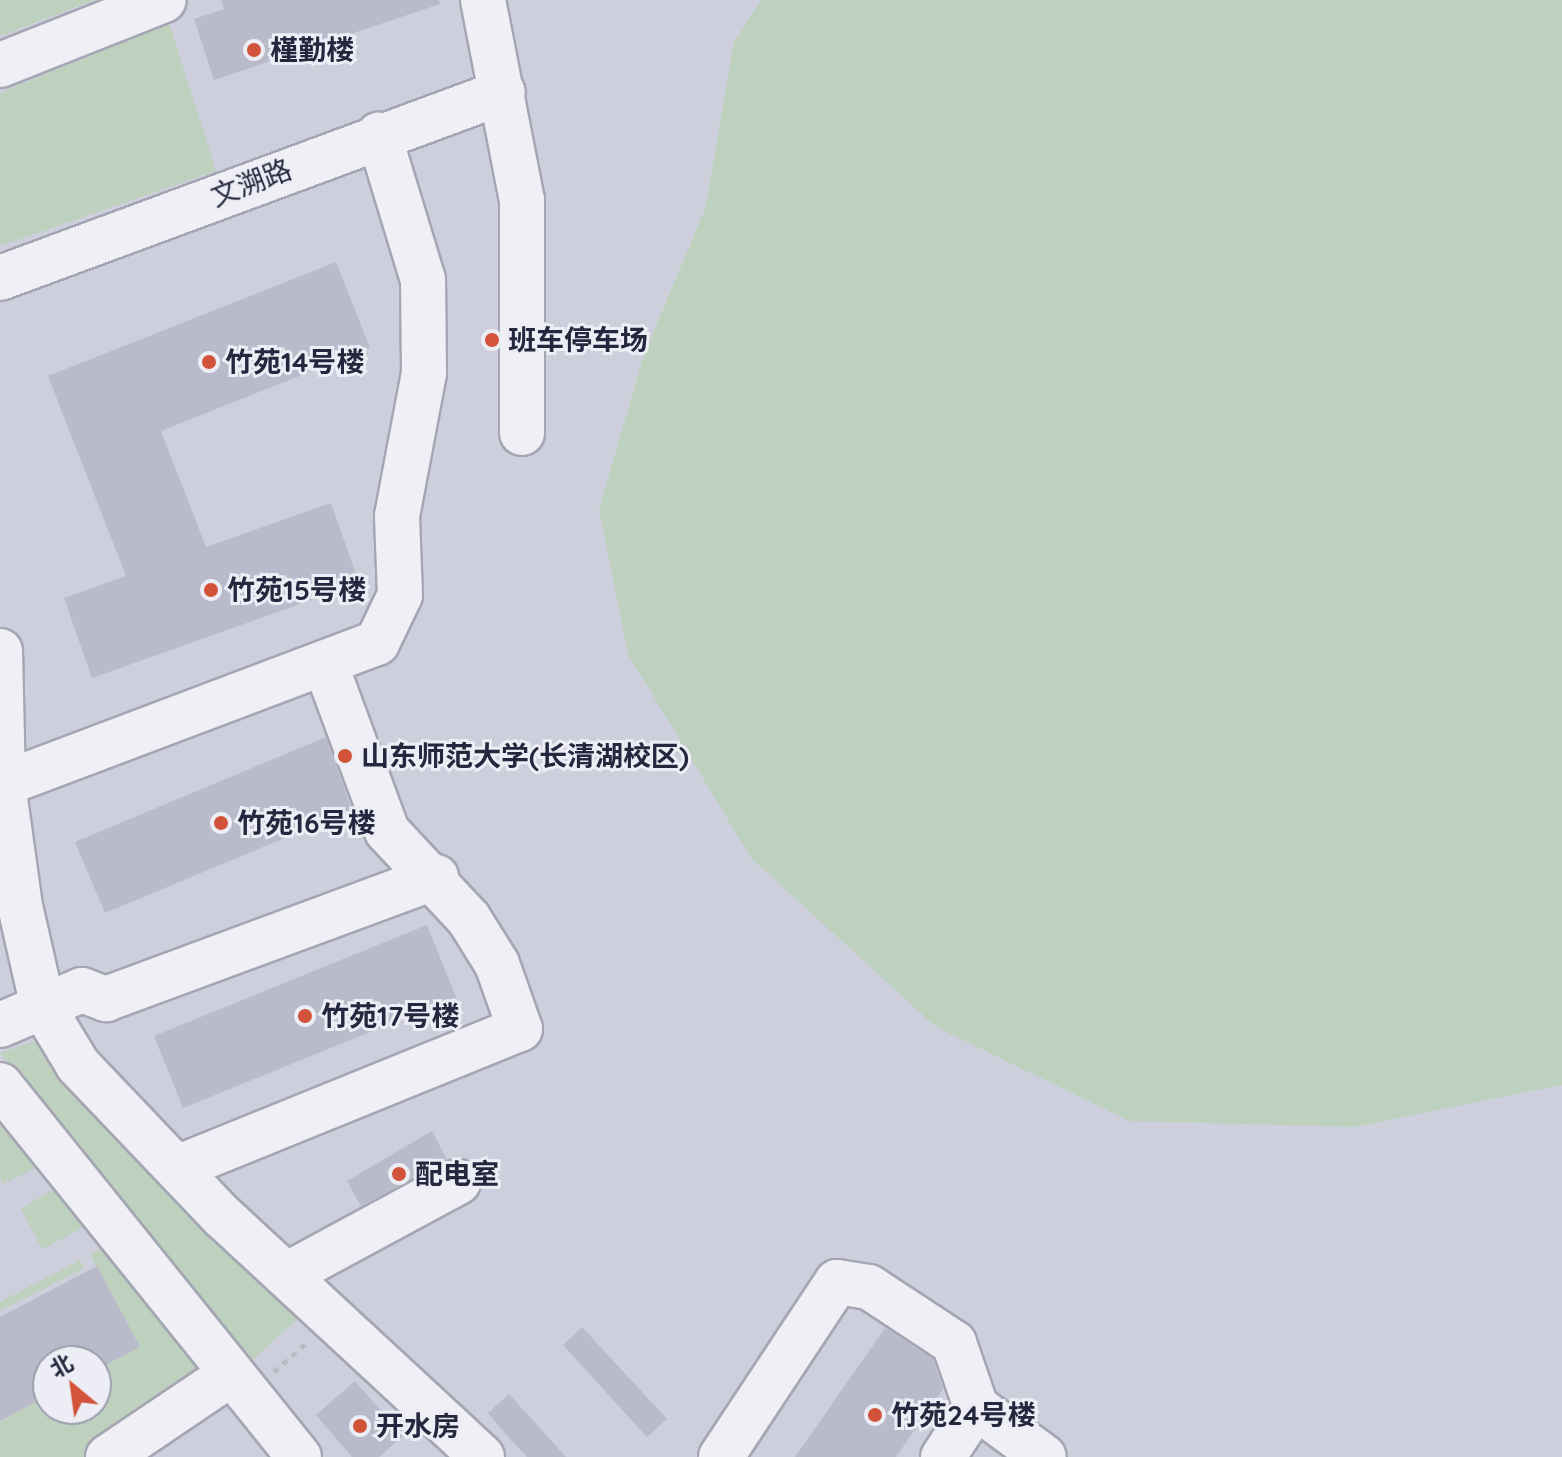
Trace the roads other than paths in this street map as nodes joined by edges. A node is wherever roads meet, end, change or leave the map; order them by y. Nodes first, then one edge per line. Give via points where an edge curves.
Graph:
1 (164, 0) edge
2 (483, 0) edge
3 (0, 65) edge
4 (503, 92) junction
5 (379, 135) junction
6 (0, 278) edge
7 (522, 433) dead end
8 (0, 651) edge
9 (325, 663) junction
10 (3, 784) junction
11 (436, 877) junction
12 (43, 1007) junction
13 (0, 1025) edge
14 (0, 1085) edge
15 (177, 1168) junction
16 (458, 1182) dead end
17 (286, 1275) junction
18 (238, 1386) junction
19 (976, 1407) junction
20 (108, 1457) edge
21 (299, 1457) edge
22 (482, 1457) edge
23 (721, 1457) edge
24 (943, 1457) edge
25 (1044, 1457) edge

1 - 3 street
2 - 4 street
4 - 5 street, 文溯路
4 - 7 street via 522,200
5 - 6 street, 文溯路
5 - 9 street via 423,280 424,373 397,516 400,595 377,643
8 - 10 street
9 - 10 street
9 - 11 street via 387,831 407,858
10 - 12 street
11 - 12 street via 106,999 82,990
11 - 15 street via 497,964 520,1029
12 - 13 street
12 - 15 street via 78,1065
14 - 18 street
15 - 17 street
16 - 17 street
17 - 22 street
18 - 20 street
18 - 21 street
19 - 23 street via 954,1343 869,1287 837,1282
19 - 24 street
19 - 25 street

